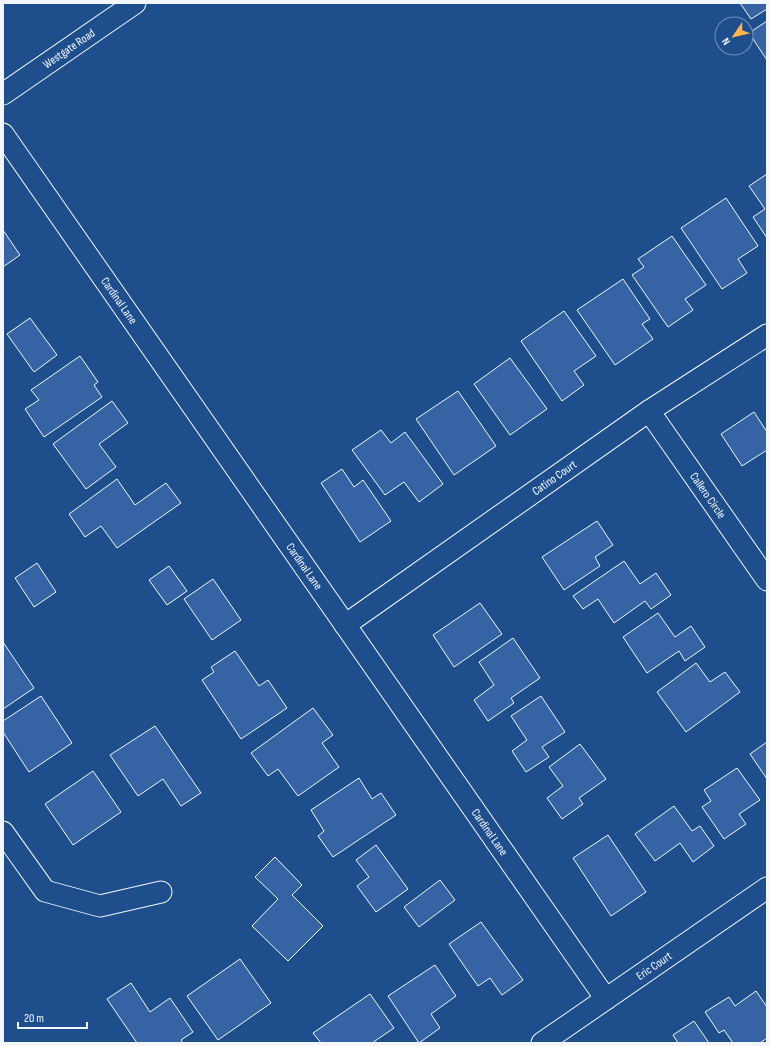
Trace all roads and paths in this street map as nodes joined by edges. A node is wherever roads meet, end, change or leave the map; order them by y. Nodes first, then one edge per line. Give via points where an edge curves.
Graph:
1 (135, 3) edge
2 (3, 94) edge
3 (3, 134) edge
4 (767, 335) edge
5 (649, 411) junction
6 (767, 580) edge
7 (345, 625) junction
8 (3, 832) edge
9 (767, 888) edge
10 (161, 892) dead end
11 (606, 999) junction
12 (542, 1043) edge

1 - 2 street, Westgate Road
3 - 7 street, Cardinal Lane
4 - 5 street, Catino Court
5 - 6 street, Callero Circle
5 - 7 street, Catino Court
7 - 11 street, Cardinal Lane
8 - 10 street via 45,892 100,906
9 - 11 street, Eric Court
11 - 12 street, Eric Court

